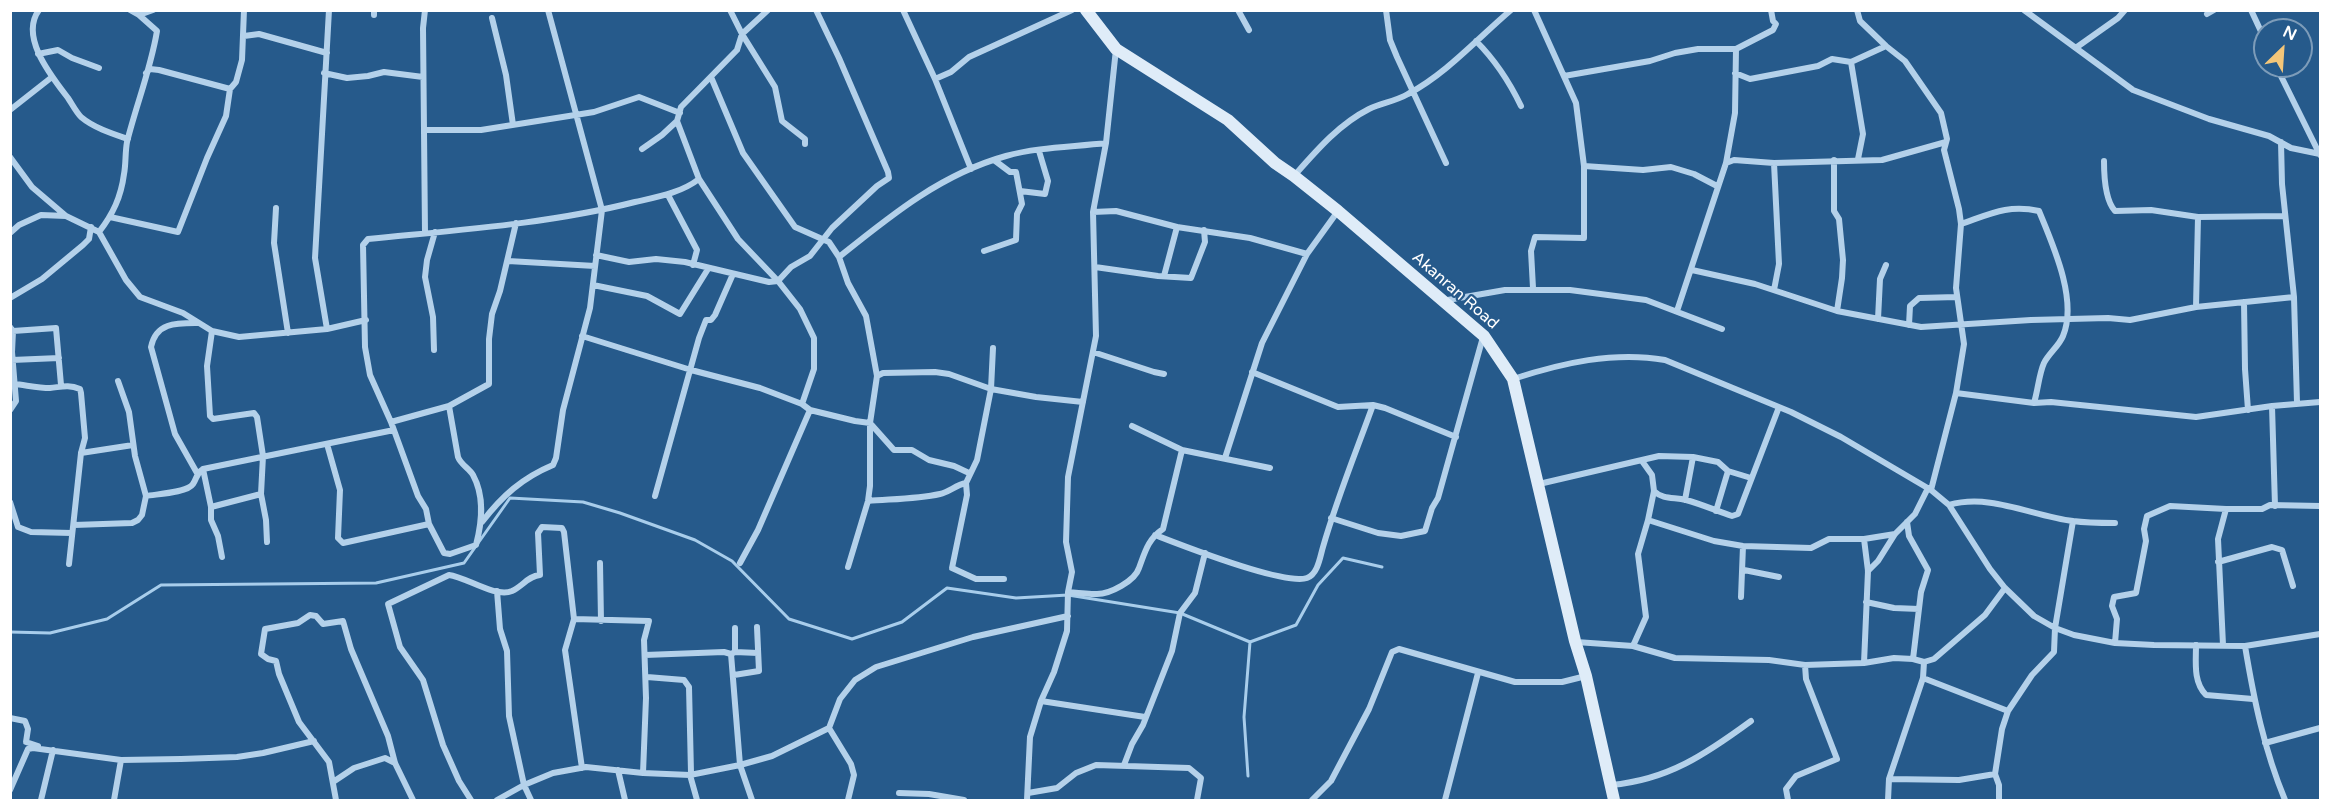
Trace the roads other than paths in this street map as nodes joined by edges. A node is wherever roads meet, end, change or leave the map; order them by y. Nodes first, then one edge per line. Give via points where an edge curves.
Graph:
1 (39, 10) edge
2 (130, 10) edge
3 (153, 10) edge
4 (244, 10) edge
5 (329, 10) edge
6 (425, 10) edge
7 (548, 10) edge
8 (730, 10) edge
9 (768, 10) edge
10 (816, 10) edge
11 (903, 10) edge
12 (1072, 10) edge
13 (1086, 10) edge
14 (1238, 10) edge
15 (1386, 10) edge
16 (1534, 10) edge
17 (1771, 10) edge
18 (1857, 10) edge
19 (2024, 10) edge
20 (2125, 10) edge
21 (2214, 10) edge
22 (1507, 12) edge
23 (2207, 14) dead end
24 (140, 15) junction
25 (492, 18) dead end
26 (1250, 30) dead end
27 (742, 34) junction
28 (244, 36) junction
29 (1476, 41) junction
30 (1886, 46) junction
31 (2077, 47) junction
32 (1116, 49) junction
33 (1736, 49) junction
34 (327, 53) junction
35 (38, 54) junction
36 (1851, 62) junction
37 (99, 68) dead end
38 (146, 73) junction
39 (324, 73) junction
40 (1735, 73) junction
41 (711, 76) junction
42 (1564, 76) junction
43 (52, 77) junction
44 (423, 77) junction
45 (2282, 78) edge
46 (934, 79) junction
47 (231, 88) junction
48 (1414, 90) junction
49 (1521, 106) dead end
50 (10, 110) edge
51 (680, 112) junction
52 (575, 115) junction
53 (677, 121) junction
54 (513, 125) junction
55 (424, 130) junction
56 (128, 139) junction
57 (2312, 139) junction
58 (1946, 142) junction
59 (2282, 142) junction
60 (1106, 143) junction
61 (805, 144) dead end
62 (642, 148) dead end
63 (1039, 151) junction
64 (2304, 152) junction
65 (2320, 154) edge
66 (10, 157) edge
67 (1858, 159) junction
68 (994, 160) junction
69 (1834, 160) junction
70 (2104, 161) dead end
71 (1446, 163) dead end
72 (1726, 163) junction
73 (1774, 163) junction
74 (1584, 166) junction
75 (971, 169) junction
76 (1294, 176) junction
77 (699, 179) junction
78 (1718, 186) junction
79 (1020, 191) junction
80 (668, 195) junction
81 (276, 208) dead end
82 (602, 210) junction
83 (1338, 211) junction
84 (1093, 212) junction
85 (66, 216) junction
86 (2285, 216) junction
87 (110, 217) junction
88 (2198, 217) junction
89 (516, 223) junction
90 (1961, 224) junction
91 (91, 227) junction
92 (1177, 227) junction
93 (1204, 230) junction
94 (10, 232) edge
95 (99, 232) junction
96 (435, 232) junction
97 (425, 233) junction
98 (823, 239) junction
99 (984, 251) dead end
100 (1307, 254) junction
101 (596, 255) junction
102 (839, 257) junction
103 (508, 261) junction
104 (693, 265) junction
105 (1886, 265) dead end
106 (595, 266) junction
107 (1095, 267) junction
108 (708, 269) junction
109 (1692, 270) junction
110 (733, 274) junction
111 (1164, 276) junction
112 (778, 281) junction
113 (592, 285) junction
114 (1533, 288) junction
115 (1774, 290) junction
116 (1957, 297) junction
117 (2294, 297) junction
118 (10, 298) edge
119 (1442, 301) junction
120 (2244, 302) junction
121 (2196, 307) junction
122 (1677, 311) junction
123 (1837, 311) junction
124 (1878, 319) junction
125 (366, 320) junction
126 (2067, 320) junction
127 (199, 323) junction
128 (1959, 324) junction
129 (1909, 325) junction
130 (12, 329) edge
131 (327, 329) junction
132 (1722, 329) dead end
133 (212, 331) junction
134 (288, 333) junction
135 (582, 336) junction
136 (1484, 336) junction
137 (993, 348) dead end
138 (434, 350) dead end
139 (1093, 352) junction
140 (59, 358) junction
141 (12, 360) junction
142 (691, 370) junction
143 (1252, 372) junction
144 (1164, 374) dead end
145 (877, 376) junction
146 (1513, 379) junction
147 (118, 381) dead end
148 (14, 384) junction
149 (61, 385) junction
150 (991, 389) junction
151 (1956, 393) junction
152 (1083, 402) junction
153 (2320, 402) edge
154 (2034, 403) junction
155 (2297, 403) junction
156 (802, 404) junction
157 (1373, 405) junction
158 (449, 406) junction
159 (2272, 406) junction
160 (1779, 407) junction
161 (10, 410) edge
162 (810, 410) junction
163 (2248, 410) junction
164 (391, 422) junction
165 (870, 423) junction
166 (1132, 426) dead end
167 (394, 430) junction
168 (1456, 437) junction
169 (327, 444) junction
170 (133, 445) junction
171 (1182, 450) junction
172 (81, 453) junction
173 (264, 456) junction
174 (1693, 457) junction
175 (1225, 458) junction
176 (1642, 461) junction
177 (1270, 468) dead end
178 (203, 469) junction
179 (1728, 471) junction
180 (197, 473) junction
181 (969, 473) junction
182 (1751, 478) junction
183 (966, 483) junction
184 (1539, 484) junction
185 (1930, 489) junction
186 (1654, 491) junction
187 (261, 494) junction
188 (146, 496) junction
189 (655, 496) dead end
190 (1685, 500) junction
191 (868, 501) junction
192 (10, 502) edge
193 (1949, 506) junction
194 (2275, 506) junction
195 (2320, 506) edge
196 (211, 507) junction
197 (2226, 509) junction
198 (1716, 511) junction
199 (1331, 518) junction
200 (1648, 520) junction
201 (2073, 521) junction
202 (1907, 522) junction
203 (482, 523) junction
204 (2115, 523) dead end
205 (429, 524) junction
206 (74, 525) junction
207 (72, 533) junction
208 (1895, 534) junction
209 (1155, 535) junction
210 (1864, 539) junction
211 (267, 542) dead end
212 (1743, 546) junction
213 (1205, 553) junction
214 (222, 557) dead end
215 (2218, 562) junction
216 (600, 563) dead end
217 (740, 563) dead end
218 (69, 564) dead end
219 (848, 567) dead end
220 (1744, 570) junction
221 (1868, 571) junction
222 (1779, 577) dead end
223 (1004, 579) dead end
224 (2293, 586) dead end
225 (2005, 588) junction
226 (497, 591) junction
227 (1068, 593) junction
228 (1741, 597) dead end
229 (1866, 602) junction
230 (1919, 609) junction
231 (1068, 616) junction
232 (574, 619) junction
233 (602, 621) junction
234 (757, 627) dead end
235 (735, 628) dead end
236 (2055, 628) junction
237 (2320, 634) edge
238 (1575, 642) junction
239 (2115, 643) junction
240 (2196, 645) junction
241 (2223, 645) junction
242 (1634, 646) junction
243 (2245, 646) junction
244 (733, 653) junction
245 (758, 653) junction
246 (645, 655) junction
247 (1913, 659) junction
248 (1864, 663) junction
249 (1924, 663) junction
250 (1805, 665) junction
251 (1478, 673) junction
252 (734, 675) junction
253 (1586, 676) junction
254 (647, 677) junction
255 (1923, 678) junction
256 (2253, 699) junction
257 (1041, 701) junction
258 (2008, 711) junction
259 (1145, 717) junction
260 (10, 718) edge
261 (1751, 721) dead end
262 (829, 728) junction
263 (2320, 728) edge
264 (314, 741) junction
265 (2265, 743) junction
266 (53, 750) junction
267 (121, 760) junction
268 (395, 763) junction
269 (740, 765) junction
270 (1124, 765) junction
271 (582, 768) junction
272 (618, 770) junction
273 (643, 773) junction
274 (691, 774) junction
275 (1995, 774) junction
276 (1889, 779) junction
277 (13, 780) edge
278 (333, 782) junction
279 (524, 785) junction
280 (1611, 785) junction
281 (10, 790) edge
282 (899, 793) dead end
283 (1028, 797) edge
284 (959, 800) edge
285 (41, 801) edge
286 (114, 801) edge
287 (336, 801) edge
288 (413, 801) edge
289 (471, 801) edge
290 (497, 801) edge
291 (531, 801) edge
292 (625, 801) edge
293 (697, 801) edge
294 (752, 801) edge
295 (848, 801) edge
296 (1197, 801) edge
297 (1312, 801) edge
298 (1445, 801) edge
299 (1614, 801) edge
300 (1788, 801) edge
301 (1888, 801) edge
302 (1999, 801) edge
303 (2285, 801) edge

1 - 35 street via 33,20
2 - 24 street
3 - 24 street
4 - 28 street
5 - 34 street
6 - 44 street
7 - 52 street
8 - 27 street
9 - 27 street
10 - 98 street via 889,178
11 - 46 street
12 - 46 street via 969,57 951,72
13 - 32 main road, Akanran Road
14 - 26 street
15 - 48 street via 1390,40
16 - 42 street
17 - 33 street via 1776,24 1773,30
18 - 30 street via 1860,21
19 - 31 street
20 - 31 street
21 - 23 street
22 - 29 street
24 - 38 street via 157,31
25 - 54 street
27 - 41 street via 737,50
27 - 61 street via 775,87 782,122 805,139
28 - 34 street via 259,34
28 - 47 street via 237,82
29 - 48 street
29 - 49 street via 1509,81
30 - 36 street
30 - 58 street via 1905,61 1932,96 1946,129
31 - 59 street via 2133,90
32 - 60 street
32 - 76 main road, Akanran Road via 1228,120
33 - 40 street
33 - 42 street via 1698,49
34 - 39 street
35 - 37 street via 58,50
35 - 43 street
36 - 40 street via 1832,59 1818,66 1750,78
36 - 67 street via 1863,134
38 - 47 street via 159,70
38 - 56 street
39 - 44 street via 347,78 384,72
39 - 131 street via 315,258
40 - 72 street via 1735,113
41 - 51 street
41 - 98 street via 742,153 795,227
42 - 74 street via 1576,103
43 - 50 street
43 - 56 street via 81,117
44 - 55 street
45 - 57 street
46 - 75 street
47 - 87 street via 226,116 178,232
48 - 71 street
48 - 76 street via 1351,120
51 - 52 street via 639,97
51 - 53 street
52 - 54 street
52 - 82 street
53 - 62 street
53 - 77 street
54 - 55 street via 481,130
55 - 97 street
56 - 87 street via 119,200
57 - 64 street
57 - 65 street
58 - 67 street via 1882,160
58 - 90 street via 1944,150
59 - 64 street
59 - 86 street
60 - 63 street
60 - 84 street
63 - 68 street
63 - 79 street via 1048,181 1045,195
64 - 65 street
66 - 85 street via 32,188
67 - 69 street
68 - 75 street
68 - 79 street via 1016,172
69 - 73 street
69 - 123 street via 1834,211 1839,219 1843,260
70 - 88 street via 2104,177 2115,211 2151,210
72 - 73 street
72 - 78 street
73 - 115 street via 1779,264
74 - 78 street via 1643,170 1671,167
74 - 114 street via 1584,238 1535,237 1530,251
75 - 102 street via 926,190
76 - 83 main road, Akanran Road
77 - 80 street
77 - 112 street via 738,239
78 - 109 street
79 - 99 street via 1017,240
80 - 82 street
80 - 104 street via 697,250
81 - 134 street via 274,243
82 - 89 street
82 - 101 street
83 - 100 street
83 - 119 main road, Akanran Road
84 - 92 street via 1116,211
84 - 107 street
85 - 91 street
85 - 94 street via 41,215
86 - 88 street
86 - 117 street
87 - 95 street
88 - 121 street
89 - 96 street
89 - 103 street
90 - 116 street
90 - 126 street via 2005,208 2039,211 2054,247 2067,297
91 - 95 street
91 - 118 street via 83,244 42,279
92 - 93 street
92 - 111 street
93 - 100 street
93 - 111 street via 1205,242 1191,278
95 - 127 street via 140,297
96 - 97 street
96 - 138 street via 425,277 433,317
97 - 125 street via 368,239 363,245
98 - 102 street
98 - 112 street via 810,256 791,267
100 - 143 street via 1262,343
101 - 104 street
101 - 106 street
102 - 145 street via 866,316
103 - 106 street
103 - 158 street via 492,314 489,384
104 - 108 street
105 - 124 street via 1880,279
106 - 113 street
107 - 111 street
107 - 139 street
108 - 110 street
108 - 113 street via 680,314 647,296
109 - 115 street
109 - 122 street
110 - 112 street
110 - 142 street via 715,315 706,320
112 - 156 street via 800,309 814,338 814,369
113 - 135 street
114 - 119 street
114 - 122 street via 1646,300
115 - 123 street
116 - 128 street
116 - 129 street via 1919,298 1910,306
117 - 120 street
117 - 155 street
119 - 136 main road, Akanran Road
120 - 121 street
120 - 163 street
121 - 126 street via 2130,320
122 - 132 street
123 - 124 street
124 - 129 street
125 - 131 street
125 - 164 street via 370,375
126 - 128 street
126 - 154 street via 2063,337 2043,366
127 - 133 street
127 - 180 street via 161,328 151,347 175,434
128 - 129 street
128 - 151 street via 1964,344
130 - 140 street via 56,328
130 - 141 street
131 - 134 street
133 - 134 street via 239,337
133 - 173 street via 207,366 210,416 213,419 254,413
135 - 142 street
135 - 203 street via 562,410 553,465 534,473 500,499
136 - 146 main road, Akanran Road
136 - 168 street
137 - 150 street
139 - 144 street
139 - 152 street
140 - 141 street
140 - 149 street
141 - 148 street
142 - 156 street
142 - 189 street
143 - 157 street via 1338,407
143 - 175 street
145 - 150 street via 935,372
145 - 165 street
146 - 160 street via 1585,360 1653,358
146 - 184 main road, Akanran Road
147 - 170 street via 129,412
148 - 149 street via 49,388
148 - 161 street via 16,401
149 - 172 street via 80,389 85,438
150 - 152 street
150 - 181 street via 977,460
151 - 154 street
151 - 185 street
152 - 227 street via 1068,477 1066,542 1072,572
153 - 155 street
154 - 163 street via 2196,417
155 - 159 street
156 - 162 street
157 - 168 street
157 - 199 street
158 - 164 street
158 - 203 street via 458,457 474,476
159 - 163 street
159 - 194 street
160 - 182 street
160 - 185 street
162 - 165 street
162 - 217 street
164 - 167 street
165 - 181 street via 894,450 912,450
165 - 191 street
166 - 171 street
167 - 169 street
167 - 205 street
168 - 199 street via 1425,531 1401,536 1378,533
169 - 173 street
169 - 205 street via 340,490 338,538 343,543
170 - 172 street
170 - 188 street
171 - 175 street
171 - 209 street via 1163,529
172 - 206 street
173 - 178 street
173 - 187 street
174 - 176 street via 1659,456
174 - 179 street via 1718,462
174 - 190 street
175 - 177 street
176 - 184 street
176 - 186 street via 1652,475
178 - 180 street
178 - 196 street
179 - 182 street
179 - 198 street
180 - 188 street via 187,490
181 - 183 street
182 - 198 street via 1738,514
183 - 191 street via 943,493
183 - 223 street via 952,568 976,579
184 - 238 main road, Akanran Road
185 - 193 street
185 - 202 street
186 - 190 street via 1667,498
186 - 200 street
187 - 196 street
187 - 211 street
188 - 206 street via 142,515 132,524
190 - 198 street
191 - 219 street
192 - 207 street via 18,527 31,532
193 - 201 street via 1985,501
193 - 225 street
194 - 195 street
194 - 197 street
196 - 214 street
197 - 215 street via 2218,539
197 - 239 street via 2170,506 2147,516 2136,593 2114,597
199 - 213 street via 1317,569 1309,578 1272,574
200 - 212 street
200 - 242 street via 1638,555 1646,617
201 - 204 street
201 - 236 street
202 - 208 street
202 - 230 street via 1909,536 1928,570
203 - 205 street via 476,545 450,554 444,553
206 - 207 street
207 - 218 street
208 - 210 street
208 - 221 street
209 - 213 street
209 - 227 street via 1143,552 1138,570 1124,584 1100,594
210 - 212 street via 1829,539 1811,548
210 - 221 street
212 - 220 street
213 - 259 street via 1196,593 1180,613 1172,651
215 - 224 street via 2278,548
215 - 241 street
216 - 233 street
220 - 222 street
220 - 228 street
221 - 229 street
225 - 236 street via 2034,616
225 - 249 street via 1985,615 1934,659
226 - 232 street via 513,591 540,574 539,529 562,528
226 - 279 street via 500,629 507,651 509,716
226 - 289 street via 449,575 388,604 400,647 423,680 443,745
227 - 231 street
229 - 230 street
229 - 248 street
230 - 247 street
231 - 257 street via 1054,672
231 - 262 street via 973,637 876,667 855,680 840,699
232 - 233 street
232 - 271 street via 565,650
233 - 246 street via 649,621
234 - 245 street
235 - 244 street
236 - 239 street
236 - 258 street via 2054,652 2032,675
237 - 243 street
238 - 242 street
238 - 253 main road, Akanran Road
239 - 240 street
240 - 241 street
240 - 256 street via 2197,678 2206,695
241 - 243 street
242 - 250 street via 1675,658 1769,660
243 - 256 street
244 - 245 street
244 - 246 street
244 - 252 street
245 - 252 street via 759,671
246 - 254 street
247 - 248 street
247 - 249 street
248 - 250 street
249 - 255 street
250 - 300 street via 1806,679 1837,759 1796,776 1786,789
251 - 253 street via 1532,683
251 - 297 street via 1398,649 1392,652 1370,709 1337,771
251 - 298 street
252 - 269 street
253 - 280 main road, Akanran Road
254 - 273 street
254 - 274 street via 684,680 689,687
255 - 258 street
255 - 276 street
256 - 265 street
257 - 259 street
257 - 283 street via 1030,737
258 - 275 street
259 - 270 street
260 - 266 street via 24,721 28,729 26,742
261 - 280 street via 1693,761 1635,783
262 - 269 street via 772,756
262 - 295 street via 854,775
263 - 265 street
264 - 267 street via 237,757
264 - 268 street via 299,722 276,661 261,654 266,629 298,623 310,615 323,624 343,621
264 - 278 street via 329,762
265 - 303 street
266 - 267 street
266 - 277 street via 28,749
266 - 285 street
267 - 286 street
268 - 278 street via 385,758 354,768
268 - 288 street
269 - 274 street
269 - 294 street
270 - 283 street via 1096,765 1076,773 1057,788
270 - 296 street via 1190,768 1201,778
271 - 272 street
271 - 279 street via 553,773
272 - 273 street
272 - 292 street
273 - 274 street
274 - 293 street
275 - 276 street via 1959,780
275 - 302 street
276 - 301 street
277 - 281 street
278 - 287 street
279 - 290 street
279 - 291 street
280 - 299 main road, Akanran Road
282 - 284 street

